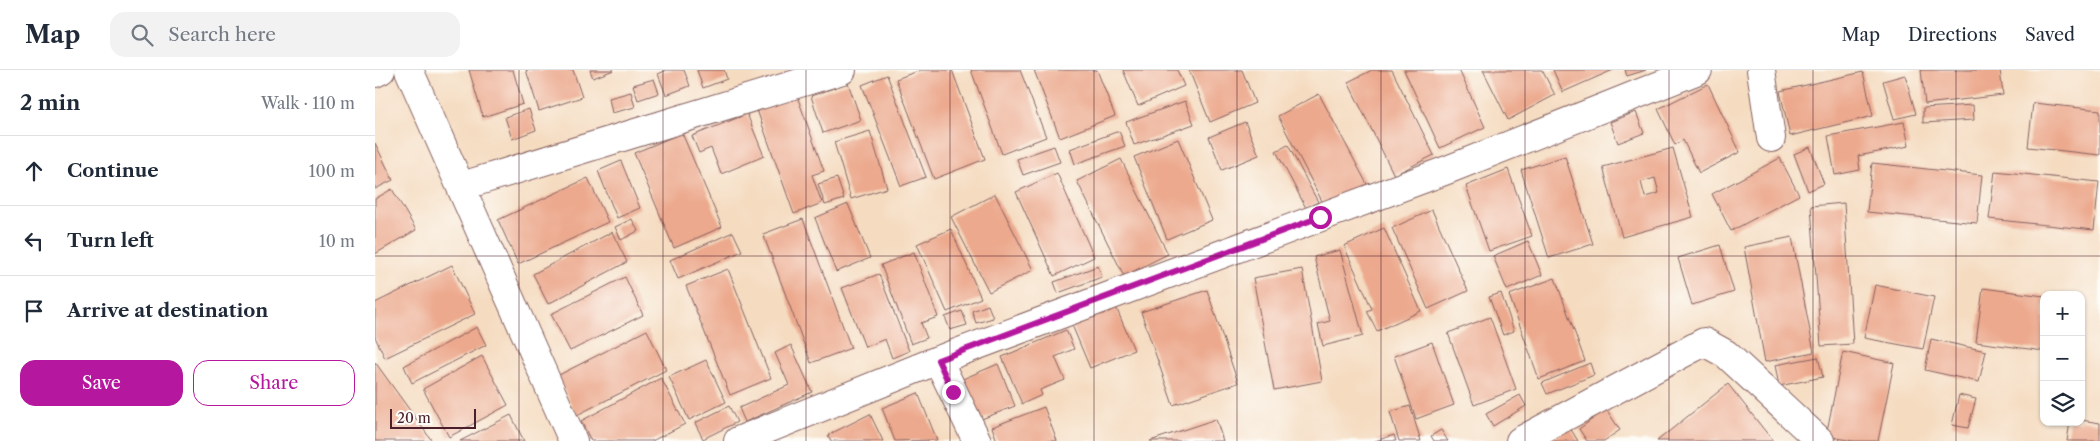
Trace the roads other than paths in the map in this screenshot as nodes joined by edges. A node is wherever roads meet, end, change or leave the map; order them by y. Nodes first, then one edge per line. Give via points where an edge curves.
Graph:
1 (381, 70) edge
2 (409, 70) edge
3 (842, 70) edge
4 (1699, 70) edge
5 (1761, 70) edge
6 (375, 73) edge
7 (1771, 138) dead end
8 (462, 186) junction
9 (938, 360) junction
10 (573, 441) edge
11 (738, 441) edge
12 (977, 441) edge
13 (1521, 441) edge
14 (1821, 441) edge

1 - 6 street
2 - 8 street
3 - 8 street
4 - 9 street via 1447,170
5 - 7 street
8 - 10 street
9 - 11 street
9 - 12 street
13 - 14 street via 1704,342 1726,354

